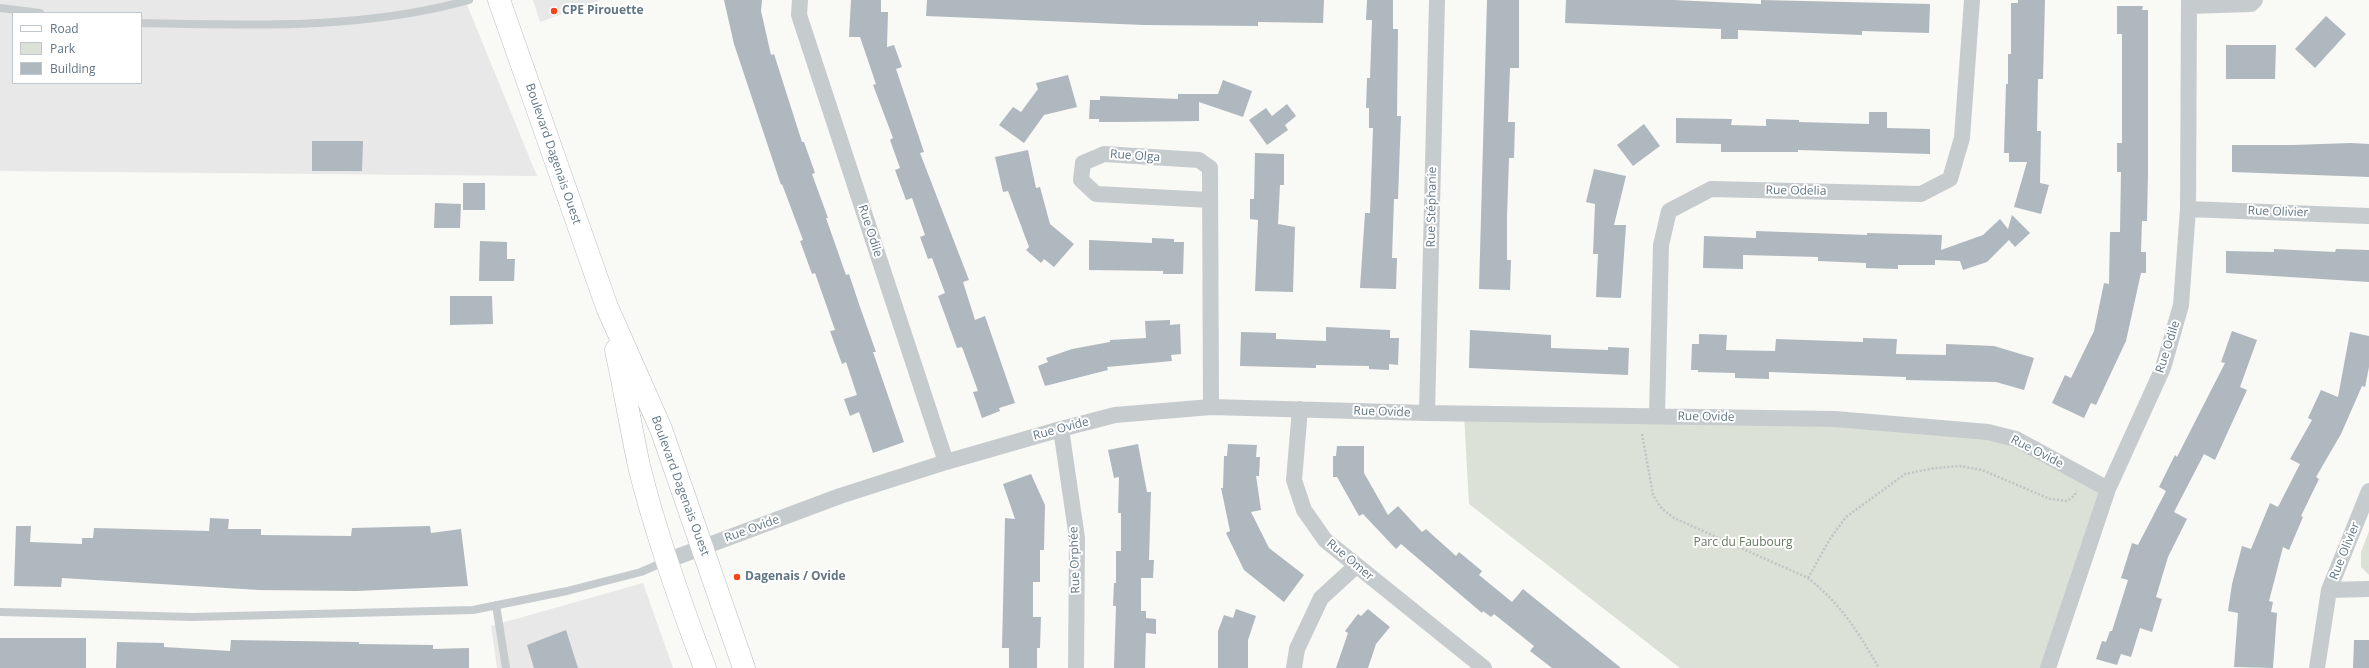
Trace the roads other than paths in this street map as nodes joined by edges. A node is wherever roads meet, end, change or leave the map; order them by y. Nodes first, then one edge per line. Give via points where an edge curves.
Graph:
1 (469, 0) edge
2 (499, 0) edge
3 (800, 0) edge
4 (1437, 0) edge
5 (1972, 0) edge
6 (2255, 0) edge
7 (2189, 3) edge
8 (0, 8) edge
9 (32, 12) edge
10 (142, 24) edge
11 (1210, 200) junction
12 (2188, 209) junction
13 (2369, 216) edge
14 (607, 307) junction
15 (1211, 407) junction
16 (1300, 409) junction
17 (1427, 413) junction
18 (1657, 416) junction
19 (1061, 429) junction
20 (946, 462) junction
21 (2108, 489) junction
22 (2369, 491) edge
23 (702, 546) junction
24 (666, 561) junction
25 (1356, 566) junction
26 (2369, 589) edge
27 (2329, 590) junction
28 (496, 605) junction
29 (0, 612) edge
30 (506, 668) edge
31 (705, 668) edge
32 (744, 668) edge
33 (1076, 668) edge
34 (1294, 668) edge
35 (1484, 668) edge
36 (2048, 668) edge
37 (2317, 668) edge

1 - 10 lane via 354,21
2 - 14 main road, Boulevard Dagenais Ouest
3 - 20 street, Rue Odile via 799,15
4 - 17 street, Rue Stéphanie
5 - 18 street, Rue Odelia via 1962,138 1950,179 1921,194 1711,189 1669,211 1661,245
6 - 7 street, Rue Odile via 2251,4
7 - 12 street, Rue Odile
8 - 9 lane
11 - 11 street, Rue Olga via 1210,168 1199,160 1104,154 1083,163 1081,180 1096,194
11 - 15 street, Rue Olga
12 - 13 street, Rue Olivier
12 - 21 street, Rue Odile via 2181,305 2163,368
14 - 23 main road, Boulevard Dagenais Ouest via 661,429
14 - 24 main road, Boulevard Dagenais Ouest via 640,466
15 - 16 street, Rue Ovide
15 - 19 street, Rue Ovide via 1115,415
16 - 17 street, Rue Ovide
16 - 25 street, Rue Omer via 1294,480 1304,510 1325,540
17 - 18 street, Rue Ovide
18 - 21 street, Rue Ovide via 1835,419 1988,432 2016,439
19 - 20 street, Rue Ovide
19 - 33 street, Rue Orphée via 1077,538
20 - 23 street, Rue Ovide via 840,496
21 - 36 street, Rue Odile
22 - 27 street, Rue Olivier
23 - 24 street, Rue Ovide
23 - 32 main road, Boulevard Dagenais Ouest
24 - 28 lane via 640,572 567,591
24 - 31 main road, Boulevard Dagenais Ouest
25 - 34 street via 1321,598 1297,649
25 - 35 street, Rue Omer
26 - 27 street, Rue Olivier
27 - 37 street, Rue Olivier
28 - 29 lane via 473,610 200,617
28 - 30 lane

